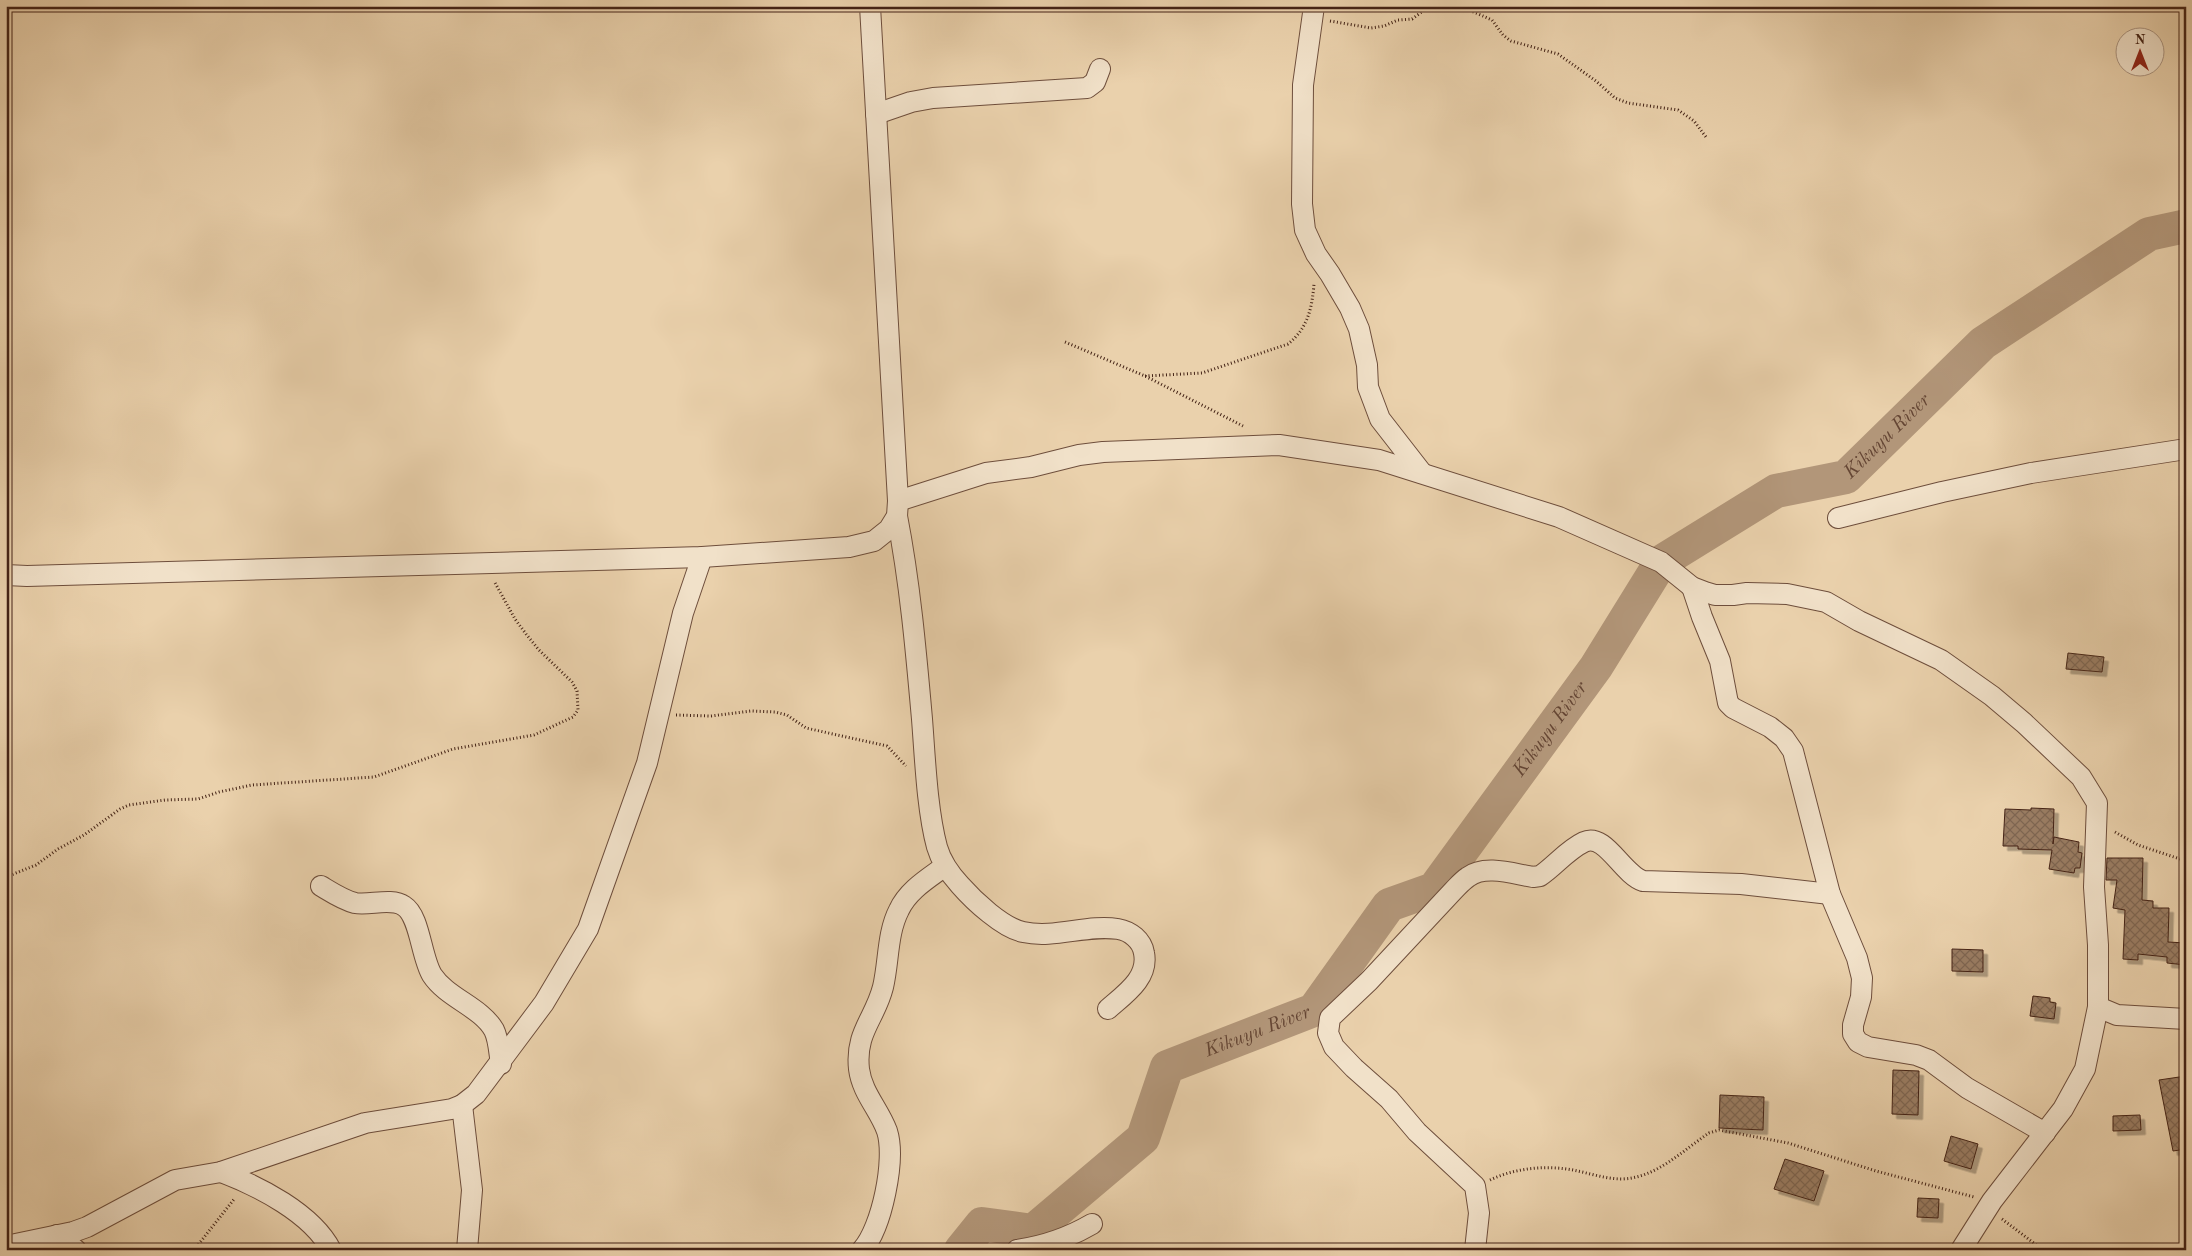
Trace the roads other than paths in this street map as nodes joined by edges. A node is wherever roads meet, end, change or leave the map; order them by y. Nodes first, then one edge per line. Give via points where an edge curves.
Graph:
1 (870, 6) edge
2 (1313, 12) edge
3 (1100, 69) dead end
4 (876, 114) junction
5 (2186, 449) edge
6 (1422, 473) junction
7 (898, 508) junction
8 (1838, 518) dead end
9 (702, 557) junction
10 (6, 575) edge
11 (1692, 586) junction
12 (945, 866) junction
13 (321, 886) dead end
14 (1830, 894) junction
15 (2098, 1007) junction
16 (1108, 1010) dead end
17 (2186, 1019) edge
18 (501, 1064) junction
19 (462, 1105) junction
20 (2044, 1133) junction
21 (221, 1172) junction
22 (1092, 1224) dead end
23 (57, 1235) junction
24 (6, 1246) edge
25 (76, 1250) edge
26 (331, 1250) edge
27 (467, 1250) edge
28 (862, 1250) edge
29 (1017, 1250) edge
30 (1475, 1250) edge
31 (1962, 1250) edge

1 - 4 street
2 - 6 street via 1303,86 1304,230 1359,329 1368,387 1380,419
3 - 4 street via 1095,82 1086,88 933,98
4 - 7 street
5 - 8 street via 2031,473
6 - 7 street via 1379,460 1278,445 1079,454 1031,467 986,473
6 - 11 street via 1559,517 1661,562
7 - 9 street via 889,529 874,541 849,546
7 - 12 street via 928,780 937,847
9 - 10 street
9 - 18 street via 683,613 647,763 588,929 544,1003
11 - 14 street via 1720,661 1728,703 1784,738 1793,751
11 - 15 street via 1715,595 1787,594 1826,602 1941,660 2005,707 2081,777 2097,803 2094,887
12 - 16 street via 960,886 999,921 1022,932 1049,934 1118,929 1132,934 1143,945 1146,962 1142,975
12 - 28 street via 914,890 899,908 892,928 882,989 863,1030 859,1047 865,1092 887,1131 891,1156 880,1212 872,1235
13 - 18 street via 354,903 402,904 410,911 428,969 444,989 489,1023 495,1032
14 - 20 street via 1862,978 1861,997 1853,1025 1858,1042 1928,1060 1967,1088
14 - 30 street via 1741,884 1634,878 1600,842 1591,840 1578,846 1540,876 1487,871 1468,876 1330,1018 1327,1026 1334,1047 1475,1186 1478,1213
15 - 17 street via 2117,1015
15 - 20 street via 2084,1069 2063,1109
18 - 19 street via 476,1094
19 - 21 street via 358,1124
19 - 27 street via 472,1190
20 - 31 street via 1990,1205
21 - 23 street via 175,1180 87,1227
21 - 26 street via 272,1195 314,1227 326,1239
22 - 29 street via 1053,1243
23 - 24 street
23 - 25 street

